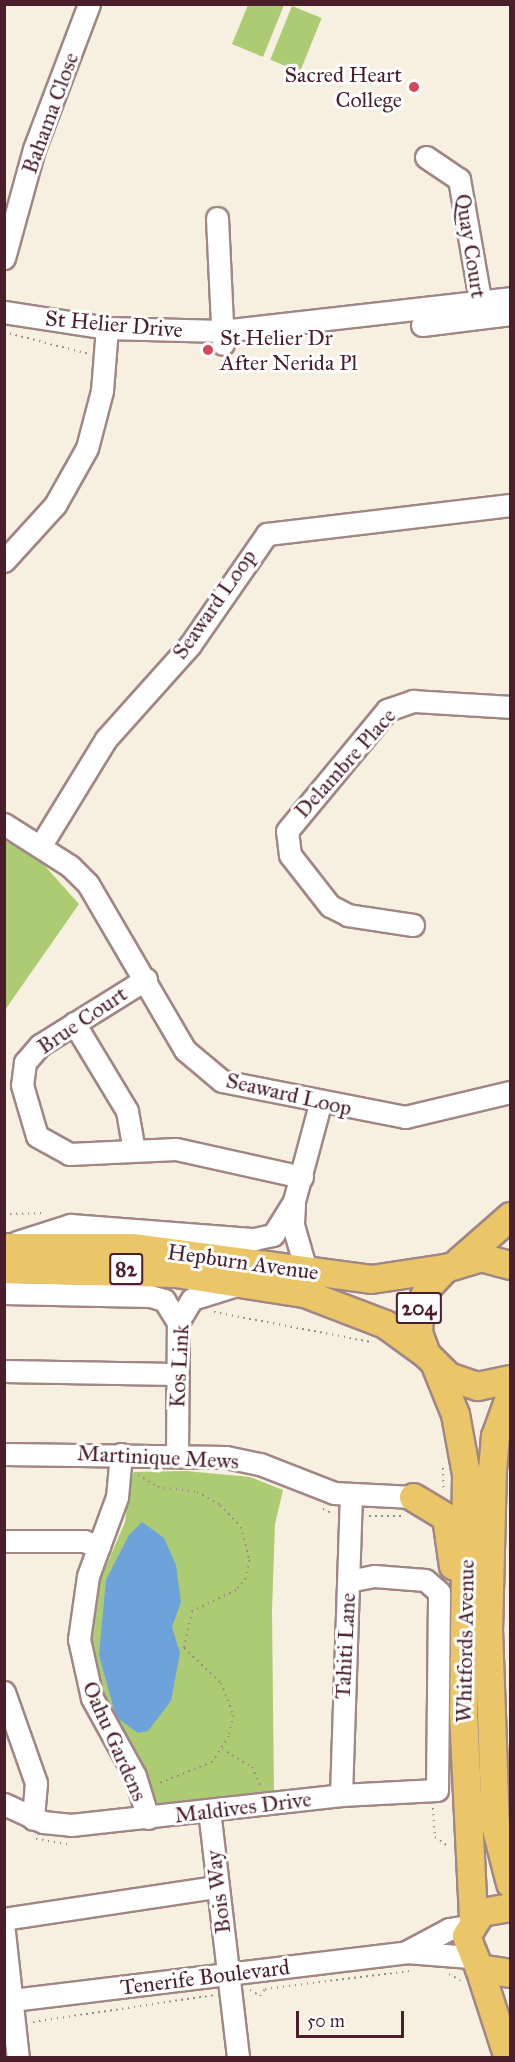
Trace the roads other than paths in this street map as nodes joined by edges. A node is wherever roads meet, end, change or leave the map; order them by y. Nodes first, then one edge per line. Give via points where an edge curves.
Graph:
1 (89, 4) edge
2 (426, 157) dead end
3 (216, 218) dead end
4 (4, 258) edge
5 (510, 298) edge
6 (481, 310) junction
7 (4, 312) edge
8 (510, 314) edge
9 (4, 324) edge
10 (107, 335) junction
11 (223, 338) junction
12 (510, 505) edge
13 (4, 561) edge
14 (510, 707) edge
15 (4, 824) edge
16 (40, 845) junction
17 (413, 925) dead end
18 (146, 979) junction
19 (74, 1023) junction
20 (510, 1092) edge
21 (320, 1104) junction
22 (134, 1149) junction
23 (302, 1177) junction
24 (294, 1201) junction
25 (510, 1216) edge
26 (4, 1247) edge
27 (452, 1265) junction
28 (510, 1265) edge
29 (4, 1269) edge
30 (315, 1273) junction
31 (246, 1282) junction
32 (4, 1293) edge
33 (178, 1322) junction
34 (431, 1361) junction
35 (4, 1371) edge
36 (175, 1374) junction
37 (510, 1379) edge
38 (510, 1395) edge
39 (4, 1454) edge
40 (121, 1454) junction
41 (177, 1456) junction
42 (454, 1478) junction
43 (422, 1491) junction
44 (351, 1496) junction
45 (4, 1541) edge
46 (99, 1547) junction
47 (349, 1581) junction
48 (463, 1627) junction
49 (4, 1692) edge
50 (341, 1795) junction
51 (4, 1804) edge
52 (209, 1810) junction
53 (33, 1818) junction
54 (148, 1818) junction
55 (510, 1883) edge
56 (216, 1887) junction
57 (510, 1907) edge
58 (4, 1919) edge
59 (471, 1923) junction
60 (4, 1932) edge
61 (406, 1952) junction
62 (475, 1962) junction
63 (510, 1973) edge
64 (228, 1974) junction
65 (7, 2001) edge
66 (18, 2058) edge
67 (238, 2058) edge
68 (508, 2058) edge

1 - 4 street, Bahama Close via 34,149
2 - 6 street, Quay Court via 459,179
3 - 11 street
5 - 6 street, St Helier Drive
6 - 8 street, St Helier Drive
6 - 11 street, St Helier Drive
7 - 10 street, St Helier Drive
9 - 10 street, St Helier Drive
10 - 11 street, St Helier Drive
10 - 13 street via 102,392 87,448 55,505
12 - 16 street, Seaward Loop via 267,534 190,645 106,739
14 - 17 street, Delambre Place via 413,701 387,710 287,831 290,855 330,906 348,915
15 - 16 street, Seaward Loop
16 - 18 street, Seaward Loop via 88,884
18 - 19 street, Brue Court
18 - 21 street, Seaward Loop via 185,1050 203,1069 222,1081
19 - 22 street via 127,1111
19 - 22 street, Brue Court via 26,1062 22,1085 37,1137 69,1154
20 - 21 street, Seaward Loop via 405,1117
21 - 23 street
22 - 23 street via 176,1149
23 - 24 street
24 - 26 street via 273,1235 254,1239 70,1225
24 - 30 street via 304,1263
25 - 27 main road, 204
26 - 30 main road, Hepburn Avenue / 82 via 132,1247
27 - 28 main road, 82 via 481,1257
27 - 30 main road, Hepburn Avenue / 82 via 371,1279
27 - 34 main road, 204 via 428,1286 419,1308 418,1332
29 - 31 main road, Hepburn Avenue / 82 via 109,1268
31 - 33 street, Kos Link via 192,1299
31 - 34 main road, Hepburn Avenue / 82 via 329,1299 385,1324
32 - 33 street via 150,1296 164,1300
33 - 36 street, Kos Link
34 - 37 main road, 82 via 477,1386
34 - 42 main road, Whitfords Avenue via 455,1414
35 - 36 street
36 - 41 street, Kos Link
38 - 55 main road, Whitfords Avenue via 495,1436 488,1628 495,1825
39 - 40 street, Martinique Mews
40 - 41 street, Martinique Mews
40 - 46 street, Oahu Gardens via 115,1505
41 - 44 street, Martinique Mews via 244,1460
42 - 43 main road via 444,1490
42 - 48 main road, Whitfords Avenue
43 - 44 street, Martinique Mews
43 - 48 main road via 446,1517
44 - 47 street, Tahiti Lane
45 - 46 street via 84,1541
46 - 54 street, Oahu Gardens via 81,1613 82,1664 103,1723 135,1776
47 - 50 street, Tahiti Lane
47 - 50 street, Maldives Drive via 374,1576 425,1580 439,1592 431,1802
48 - 59 main road, Whitfords Avenue
49 - 53 street via 39,1793
50 - 52 street, Maldives Drive
51 - 53 street, Maldives Drive
52 - 54 street, Maldives Drive
52 - 56 street, Bois Way
53 - 54 street, Maldives Drive via 71,1826
56 - 58 street
56 - 64 street, Bois Way
57 - 59 main road via 491,1907
59 - 61 street, Tenerife Boulevard via 449,1929
59 - 62 main road, Whitfords Avenue
60 - 65 street
61 - 62 street, Tenerife Boulevard
61 - 64 street, Tenerife Boulevard
62 - 63 main road
62 - 68 main road
64 - 65 street, Tenerife Boulevard
64 - 67 street, Bois Way
65 - 66 street

